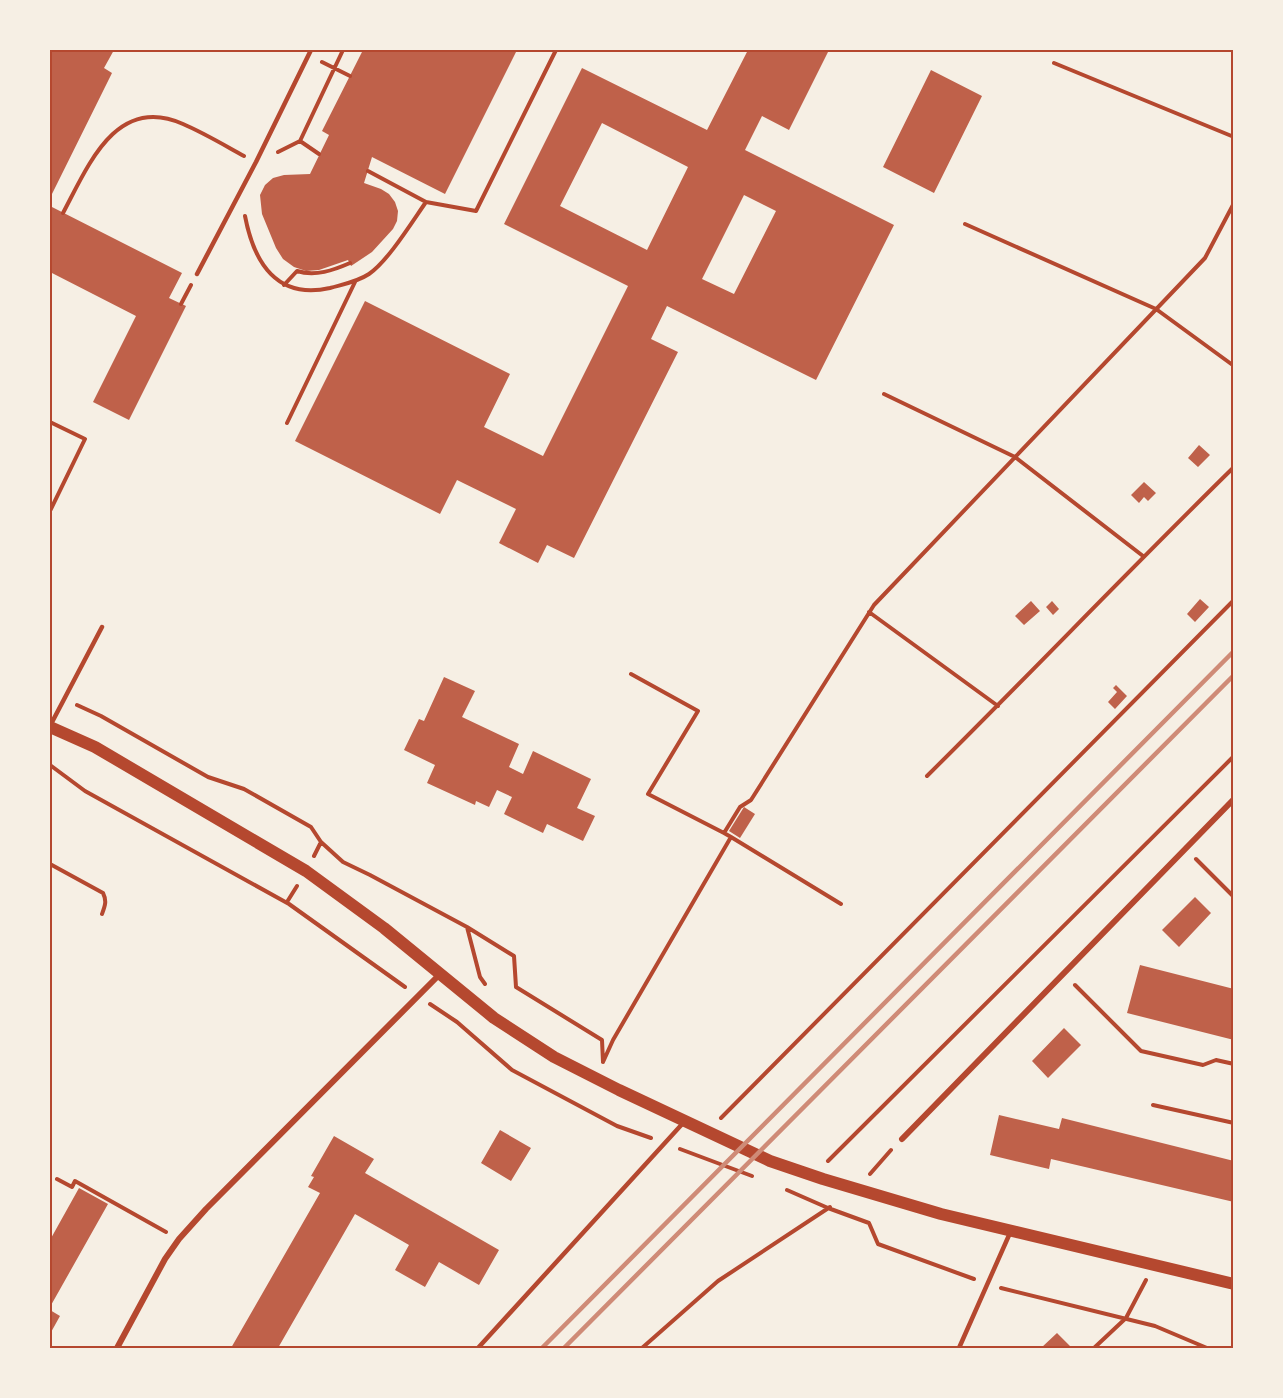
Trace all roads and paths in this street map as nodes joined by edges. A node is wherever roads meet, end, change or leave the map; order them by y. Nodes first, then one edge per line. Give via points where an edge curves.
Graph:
1 (343, 50) edge
2 (556, 50) edge
3 (309, 52) edge
4 (1054, 63) dead end
5 (334, 68) junction
6 (350, 76) dead end
7 (1233, 137) edge
8 (300, 141) junction
9 (275, 154) dead end
10 (320, 154) dead end
11 (256, 162) junction
12 (368, 171) dead end
13 (246, 181) junction
14 (426, 202) junction
15 (1233, 203) edge
16 (63, 213) dead end
17 (965, 224) dead end
18 (350, 263) dead end
19 (197, 274) dead end
20 (356, 282) junction
21 (284, 285) junction
22 (1156, 309) junction
23 (1233, 366) edge
24 (884, 394) dead end
25 (50, 422) edge
26 (287, 423) dead end
27 (1015, 457) junction
28 (1233, 467) edge
29 (50, 511) edge
30 (1143, 556) junction
31 (1233, 600) edge
32 (869, 612) junction
33 (102, 627) dead end
34 (631, 674) dead end
35 (63, 699) junction
36 (998, 706) junction
37 (50, 727) edge
38 (1233, 756) edge
39 (50, 765) edge
40 (927, 776) dead end
41 (1233, 799) edge
42 (724, 833) junction
43 (731, 837) junction
44 (321, 842) junction
45 (1185, 848) junction
46 (50, 864) edge
47 (306, 871) junction
48 (1233, 897) edge
49 (287, 903) junction
50 (841, 904) dead end
51 (102, 914) dead end
52 (467, 927) junction
53 (440, 974) junction
54 (1063, 974) junction
55 (491, 993) dead end
56 (418, 996) junction
57 (594, 1061) dead end
58 (603, 1062) junction
59 (1233, 1064) edge
60 (1154, 1105) dead end
61 (686, 1120) junction
62 (1233, 1123) edge
63 (709, 1132) junction
64 (902, 1139) joint
65 (665, 1143) junction
66 (828, 1162) dead end
67 (57, 1179) dead end
68 (761, 1180) dead end
69 (782, 1188) dead end
70 (857, 1188) junction
71 (828, 1208) junction
72 (1011, 1230) junction
73 (179, 1239) junction
74 (1154, 1265) junction
75 (988, 1284) junction
76 (1233, 1284) edge
77 (1126, 1318) junction
78 (117, 1348) edge
79 (478, 1348) edge
80 (642, 1348) edge
81 (959, 1348) edge
82 (1094, 1348) edge
83 (1207, 1348) edge

1 - 5 path
2 - 14 path via 476,211
3 - 5 path
3 - 11 lane
4 - 7 path
5 - 6 path
5 - 8 path
8 - 9 path
8 - 10 path
11 - 13 lane
11 - 16 path via 182,123 158,116 133,121 111,133 94,155
12 - 14 path
13 - 19 lane
13 - 21 path via 242,201 254,244 274,279
14 - 20 path via 382,261
15 - 22 path via 1205,258
17 - 22 path
18 - 21 path via 323,272 297,271
20 - 21 path via 309,291
20 - 26 path
22 - 23 path
22 - 27 path
24 - 27 path
25 - 29 path via 85,439
27 - 30 path
27 - 32 path
28 - 30 path
30 - 36 path
31 - 63 path
32 - 36 path
32 - 42 path via 751,800 740,807
33 - 35 lane
34 - 42 path via 698,711 648,794
35 - 37 lane
35 - 44 path via 101,716 208,777 254,794 311,827
36 - 40 path
37 - 47 main road via 95,747
38 - 66 path
39 - 49 path via 85,791
41 - 45 street
42 - 43 path
43 - 50 path
43 - 58 path
44 - 47 path
44 - 52 path via 343,862
45 - 48 path
45 - 54 street
46 - 51 path via 104,893 106,905
47 - 49 path
47 - 53 main road
49 - 56 path
52 - 55 path via 480,976
52 - 58 path via 514,956 516,987 602,1040
53 - 56 street
53 - 61 main road via 494,1018 554,1057
54 - 59 path via 1141,1051 1203,1065 1216,1060
54 - 64 street
56 - 65 path via 457,1022 512,1070 617,1126
56 - 73 street
57 - 58 path
60 - 62 path
61 - 63 main road
61 - 65 lane
63 - 70 main road via 770,1161
64 - 70 path
65 - 68 path
65 - 79 lane
67 - 73 path via 72,1187 75,1181
69 - 71 path
70 - 71 path
70 - 72 main road
71 - 75 path via 869,1223 878,1244
71 - 80 path via 718,1281
72 - 74 main road
72 - 75 lane
73 - 78 street
74 - 76 main road
74 - 77 path
75 - 77 path
75 - 81 lane
77 - 82 path
77 - 83 path

